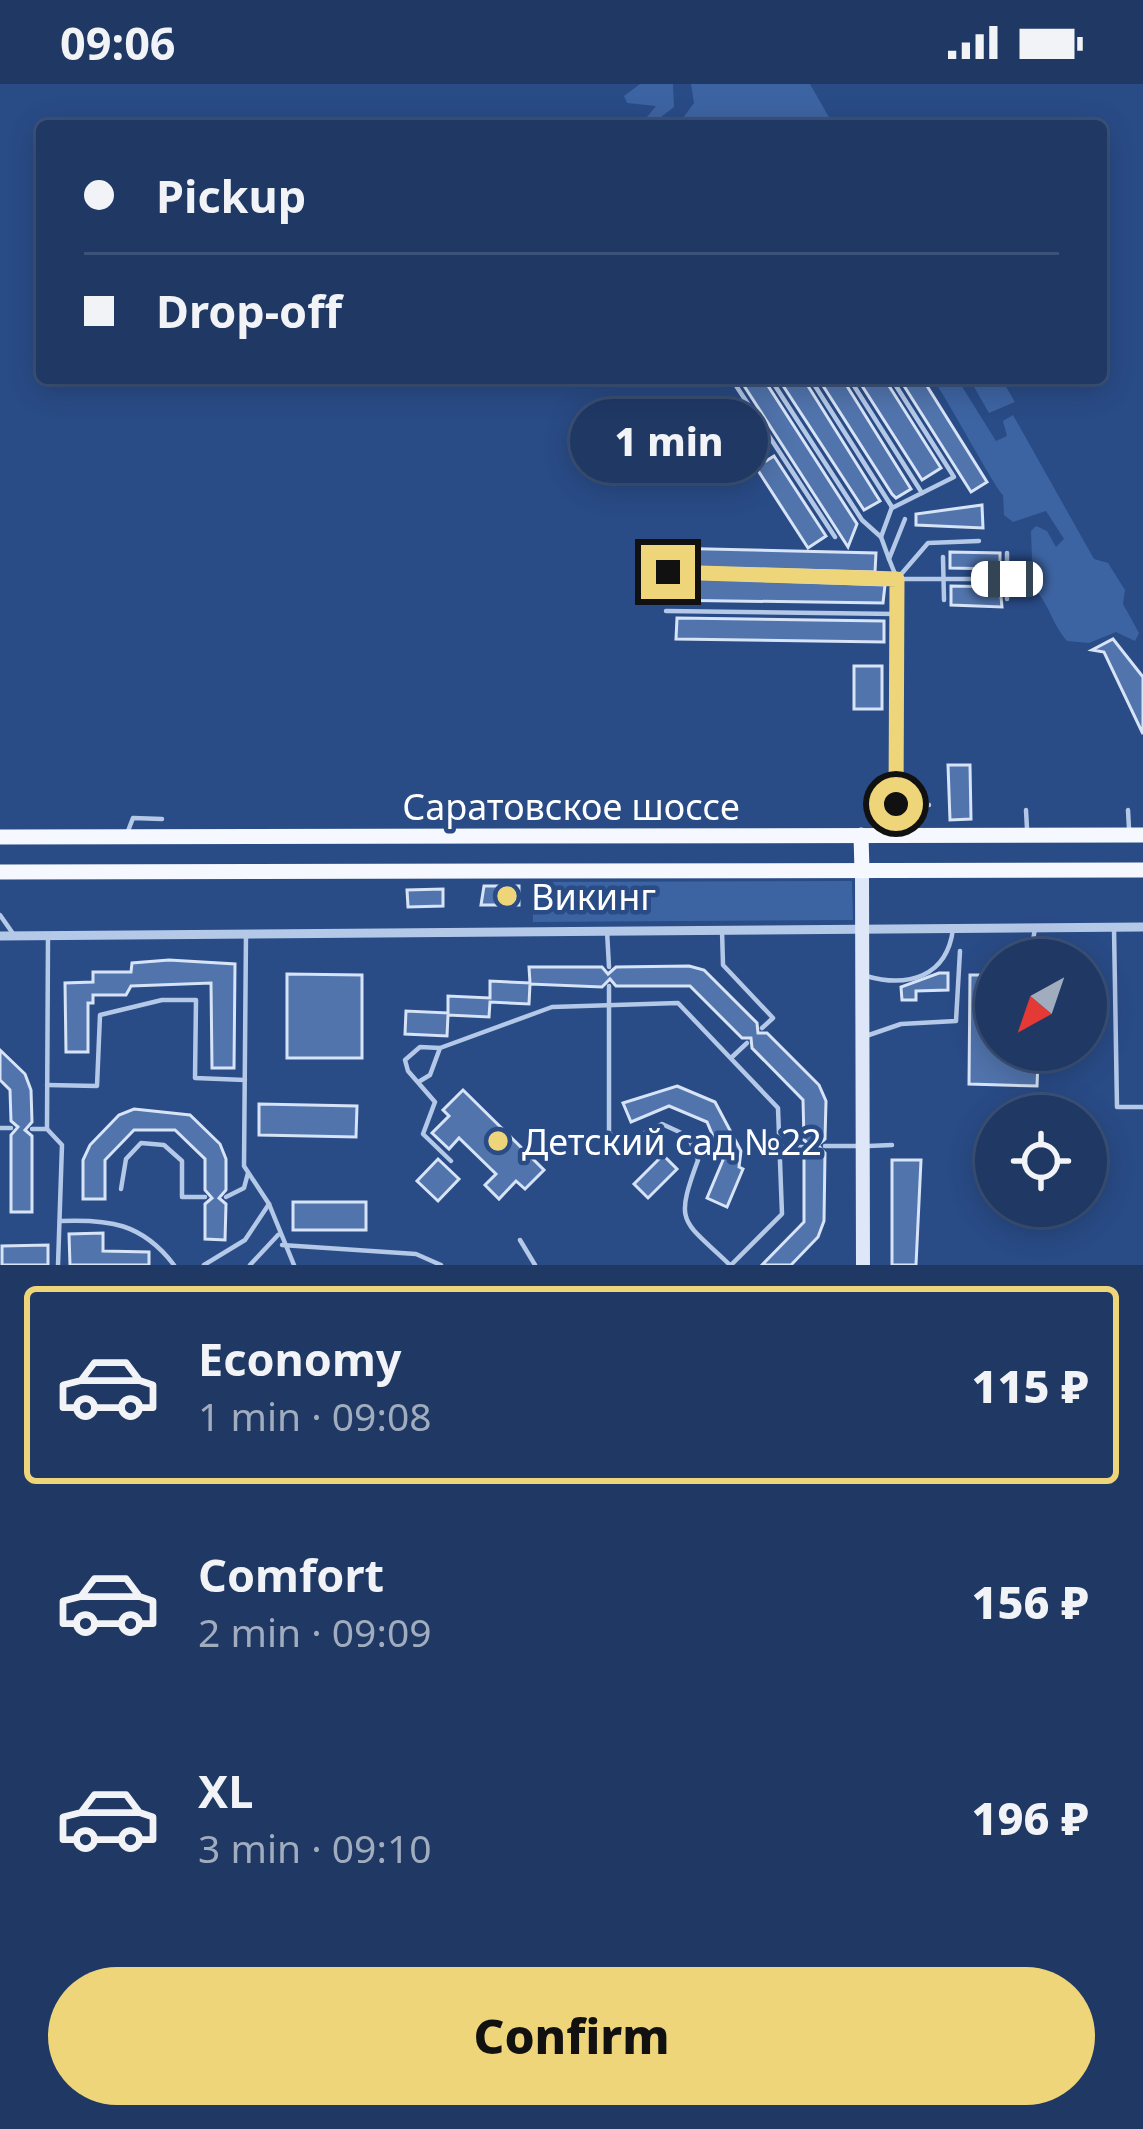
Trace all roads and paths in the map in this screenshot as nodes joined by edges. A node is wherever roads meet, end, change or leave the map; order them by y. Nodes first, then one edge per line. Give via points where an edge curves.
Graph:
1 (735, 384) edge
2 (774, 384) edge
3 (814, 384) edge
4 (853, 384) edge
5 (895, 384) edge
6 (922, 493) junction
7 (892, 508) junction
8 (904, 519) dead end
9 (835, 537) dead end
10 (881, 537) junction
11 (979, 541) dead end
12 (1007, 553) dead end
13 (944, 557) dead end
14 (889, 559) junction
15 (668, 572) dead end
16 (897, 579) junction
17 (943, 579) junction
18 (1007, 579) junction
19 (1007, 599) dead end
20 (944, 600) dead end
21 (666, 611) dead end
22 (896, 614) junction
23 (886, 747) dead end
24 (896, 747) junction
25 (896, 804) junction
26 (929, 805) dead end
27 (161, 810) dead end
28 (1026, 810) dead end
29 (1128, 810) dead end
30 (162, 819) junction
31 (861, 835) junction
32 (896, 835) junction
33 (1027, 835) junction
34 (1136, 835) edge
35 (0, 837) edge
36 (126, 837) junction
37 (162, 837) junction
38 (1143, 870) edge
39 (862, 871) junction
40 (0, 872) edge
41 (0, 915) edge
42 (1114, 927) junction
43 (1143, 927) edge
44 (952, 928) junction
45 (1035, 928) junction
46 (860, 929) junction
47 (722, 930) junction
48 (607, 931) junction
49 (246, 933) junction
50 (0, 936) edge
51 (14, 936) junction
52 (48, 936) junction
53 (1033, 939) edge
54 (959, 951) dead end
55 (609, 967) dead end
56 (860, 974) junction
57 (609, 986) dead end
58 (608, 1003) junction
59 (762, 1028) dead end
60 (861, 1038) junction
61 (747, 1043) dead end
62 (440, 1048) junction
63 (731, 1058) junction
64 (245, 1079) junction
65 (420, 1081) junction
66 (47, 1085) junction
67 (1143, 1107) edge
68 (0, 1128) edge
69 (11, 1128) dead end
70 (32, 1129) dead end
71 (47, 1129) junction
72 (892, 1145) dead end
73 (825, 1146) dead end
74 (862, 1146) junction
75 (781, 1147) junction
76 (804, 1147) dead end
77 (451, 1161) dead end
78 (248, 1173) junction
79 (122, 1189) dead end
80 (205, 1197) dead end
81 (226, 1197) dead end
82 (268, 1204) junction
83 (60, 1221) junction
84 (278, 1235) junction
85 (520, 1240) dead end
86 (282, 1245) junction
87 (58, 1265) edge
88 (174, 1265) edge
89 (203, 1265) edge
90 (250, 1265) edge
91 (294, 1265) edge
92 (441, 1265) edge
93 (536, 1265) edge
94 (730, 1265) edge
95 (863, 1265) edge

1 - 9 lane
2 - 10 lane
3 - 7 lane
4 - 6 lane
5 - 6 lane via 954,477
6 - 7 lane
7 - 10 lane
8 - 14 lane
10 - 14 lane
11 - 16 lane via 928,543
12 - 18 lane
13 - 17 lane
14 - 16 lane
15 - 16 lane
16 - 17 lane
16 - 22 lane
17 - 18 lane
17 - 20 lane
18 - 19 lane
21 - 22 lane
22 - 24 lane
23 - 24 lane
24 - 25 lane
25 - 26 lane
25 - 32 lane
27 - 30 lane
28 - 33 lane
29 - 34 lane
30 - 36 lane via 133,818
30 - 37 lane
31 - 32 main road, Саратовское шоссе
31 - 37 main road, Саратовское шоссе
31 - 39 main road
32 - 33 main road, Саратовское шоссе
33 - 34 main road, Саратовское шоссе
35 - 36 main road, Саратовское шоссе
36 - 37 main road, Саратовское шоссе
38 - 39 main road, Саратовское шоссе
39 - 40 main road, Саратовское шоссе
39 - 46 street
41 - 51 lane
42 - 43 street
42 - 45 street
42 - 67 lane via 1117,1107
44 - 45 street
44 - 46 street
44 - 56 lane via 950,951 919,981
45 - 53 lane
46 - 47 street
46 - 56 street
47 - 48 street
47 - 59 lane via 723,965 772,1018
48 - 49 street
48 - 55 lane
49 - 52 street
49 - 64 lane
50 - 51 street
51 - 52 street
52 - 66 lane
54 - 60 lane via 956,1021 901,1024
56 - 60 street
57 - 58 lane
58 - 62 lane via 552,1007
58 - 63 lane via 678,1003
58 - 94 lane via 609,1133 624,1144 662,1124 688,1136 698,1160 681,1205 686,1222
60 - 74 street
61 - 63 lane
62 - 65 lane
62 - 65 lane via 420,1047 405,1060
63 - 75 lane via 778,1108
64 - 66 lane via 195,1078 196,1000 162,1000 100,1015 97,1086
64 - 78 lane
65 - 77 lane via 435,1102 423,1134
66 - 71 lane
68 - 69 lane
70 - 71 lane
71 - 83 lane via 62,1145
72 - 74 lane
73 - 74 lane
74 - 95 street
75 - 76 lane
75 - 94 lane via 782,1214
78 - 81 lane via 244,1188
78 - 82 lane
79 - 80 lane via 126,1159 142,1143 164,1145 182,1161 182,1197
82 - 84 lane
82 - 89 lane via 245,1240
83 - 87 lane
83 - 88 lane via 111,1220 139,1231
84 - 86 lane
84 - 90 lane
85 - 93 lane
86 - 91 lane
86 - 92 lane via 416,1254

